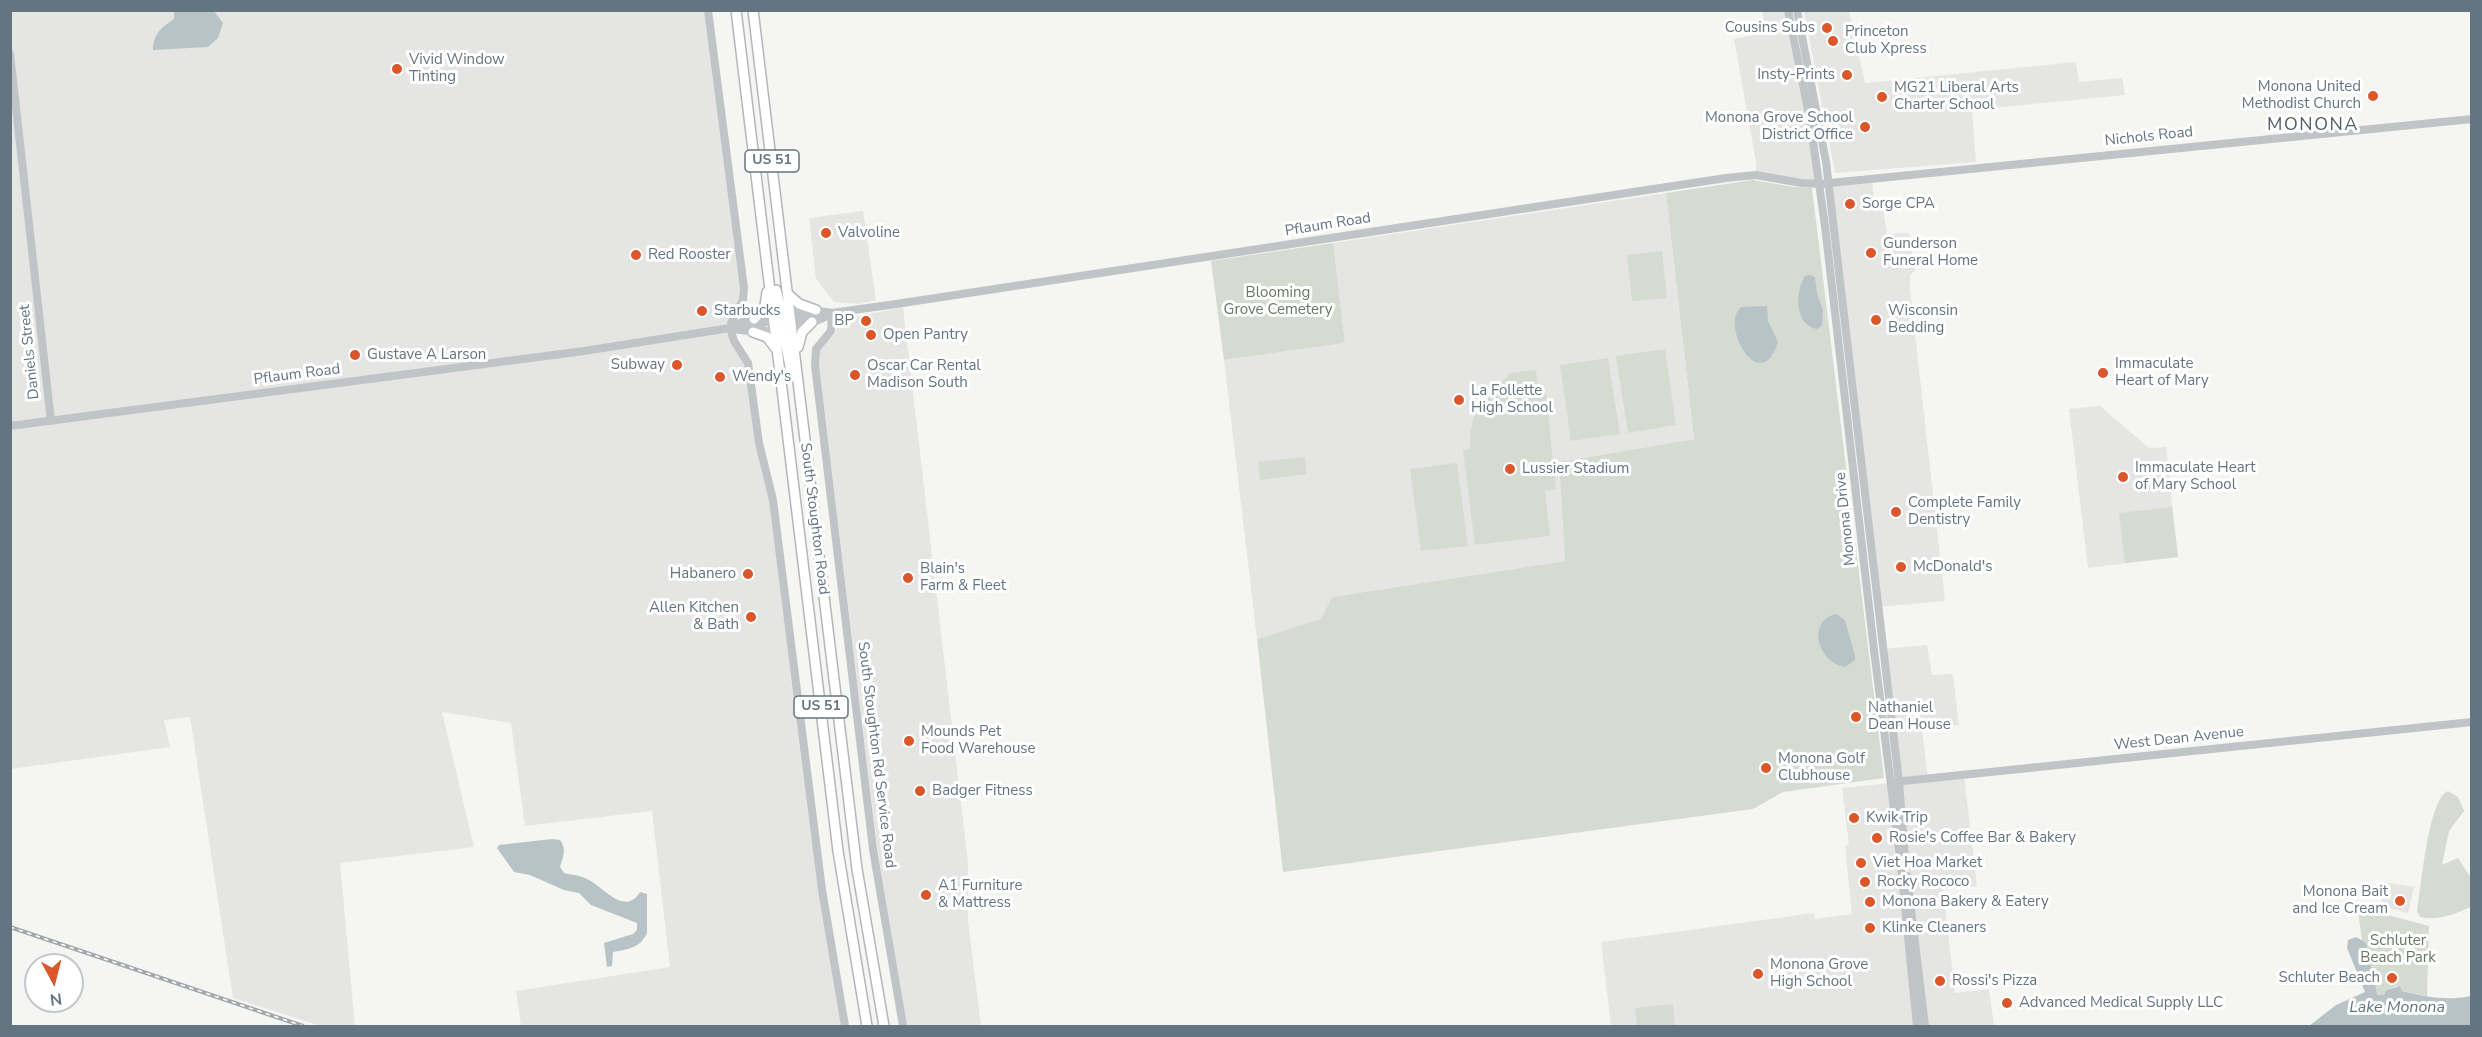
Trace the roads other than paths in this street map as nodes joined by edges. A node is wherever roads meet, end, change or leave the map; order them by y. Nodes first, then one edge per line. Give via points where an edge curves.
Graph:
1 (736, 10) edge
2 (753, 10) edge
3 (1788, 10) edge
4 (1797, 10) edge
5 (708, 13) edge
6 (10, 54) edge
7 (2472, 118) edge
8 (1824, 183) junction
9 (763, 232) junction
10 (770, 284) junction
11 (788, 294) junction
12 (816, 310) junction
13 (832, 313) junction
14 (754, 319) junction
15 (782, 320) junction
16 (812, 322) junction
17 (730, 328) junction
18 (753, 332) junction
19 (777, 351) junction
20 (795, 358) junction
21 (51, 421) junction
22 (802, 423) junction
23 (10, 426) edge
24 (2472, 722) edge
25 (1894, 782) junction
26 (845, 1026) edge
27 (867, 1026) edge
28 (884, 1026) edge
29 (903, 1026) edge
30 (1917, 1026) edge
31 (1925, 1026) edge

1 - 9 main road, South Stoughton Road / US 51
2 - 11 main road, South Stoughton Road / US 51
3 - 8 street, Monona Drive
4 - 8 street, Monona Drive
5 - 17 street via 744,288 742,303
6 - 21 street, Daniels Street
7 - 8 street, Nichols Road
8 - 13 street, Pflaum Road via 1756,175 1726,178
8 - 25 street, Monona Drive via 1868,529
9 - 10 main road, South Stoughton Road / US 51
9 - 15 main road
10 - 14 main road via 765,306
10 - 15 main road, South Stoughton Road / US 51
11 - 12 main road via 799,304
11 - 15 main road, South Stoughton Road / US 51
12 - 13 street, Pflaum Road
12 - 15 street, Pflaum Road
13 - 15 street
13 - 16 street, Pflaum Road
13 - 29 street, South Stoughton Rd Service Road via 831,331 816,349 815,365 873,849
14 - 15 street, Pflaum Road
14 - 17 street, Pflaum Road
15 - 16 street, Pflaum Road
15 - 17 street
15 - 18 street, Pflaum Road
15 - 19 main road, South Stoughton Road / US 51
15 - 20 main road, South Stoughton Road / US 51
15 - 22 main road
16 - 20 main road via 801,332
17 - 18 street, Pflaum Road
17 - 21 street, Pflaum Road
17 - 26 street via 748,363 759,442 771,490 822,890
18 - 19 main road via 767,337
19 - 27 main road, South Stoughton Road / US 51 via 838,851
20 - 22 main road, South Stoughton Road / US 51
21 - 23 street, Pflaum Road
22 - 28 main road, South Stoughton Road / US 51 via 857,869
24 - 25 street, West Dean Avenue
25 - 30 street, Monona Drive
25 - 31 street, Monona Drive

